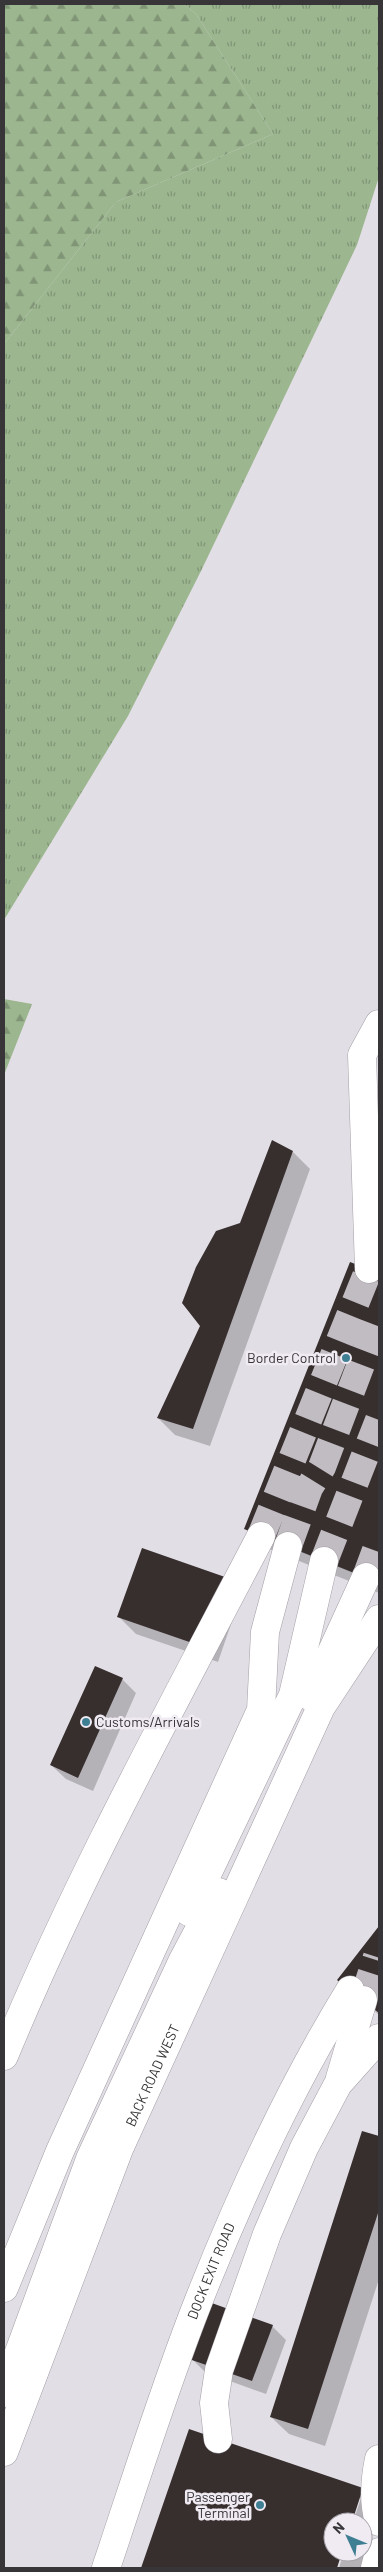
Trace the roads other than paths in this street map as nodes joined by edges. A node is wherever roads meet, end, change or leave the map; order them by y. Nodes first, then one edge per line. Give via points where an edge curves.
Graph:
1 (379, 1024) edge
2 (379, 1216) edge
3 (261, 1536) tunnel mouth
4 (288, 1546) tunnel mouth
5 (324, 1561) tunnel mouth
6 (366, 1577) tunnel mouth
7 (379, 1619) edge
8 (379, 2038) edge
9 (4, 2056) edge
10 (338, 2084) junction
11 (4, 2288) edge
12 (4, 2342) edge
13 (4, 2393) edge
14 (218, 2439) dead end
15 (4, 2452) edge
16 (379, 2459) edge
17 (379, 2522) edge
18 (379, 2552) edge
19 (106, 2568) edge
20 (376, 2568) edge

1 - 2 lane via 362,1054 369,1269
3 - 9 lane via 38,1974
4 - 11 lane via 265,1632 261,1710 60,2151
5 - 12 lane via 293,1695 76,2148
6 - 13 lane via 247,1838 183,1960 90,2159
7 - 15 lane, BACK ROAD WEST via 321,1707 119,2148
8 - 10 lane
10 - 14 lane via 304,2148 267,2234 219,2370 214,2403
10 - 19 lane, DOCK EXIT ROAD via 356,1995 283,2112 239,2205 194,2311
16 - 17 lane via 375,2476
18 - 20 lane

